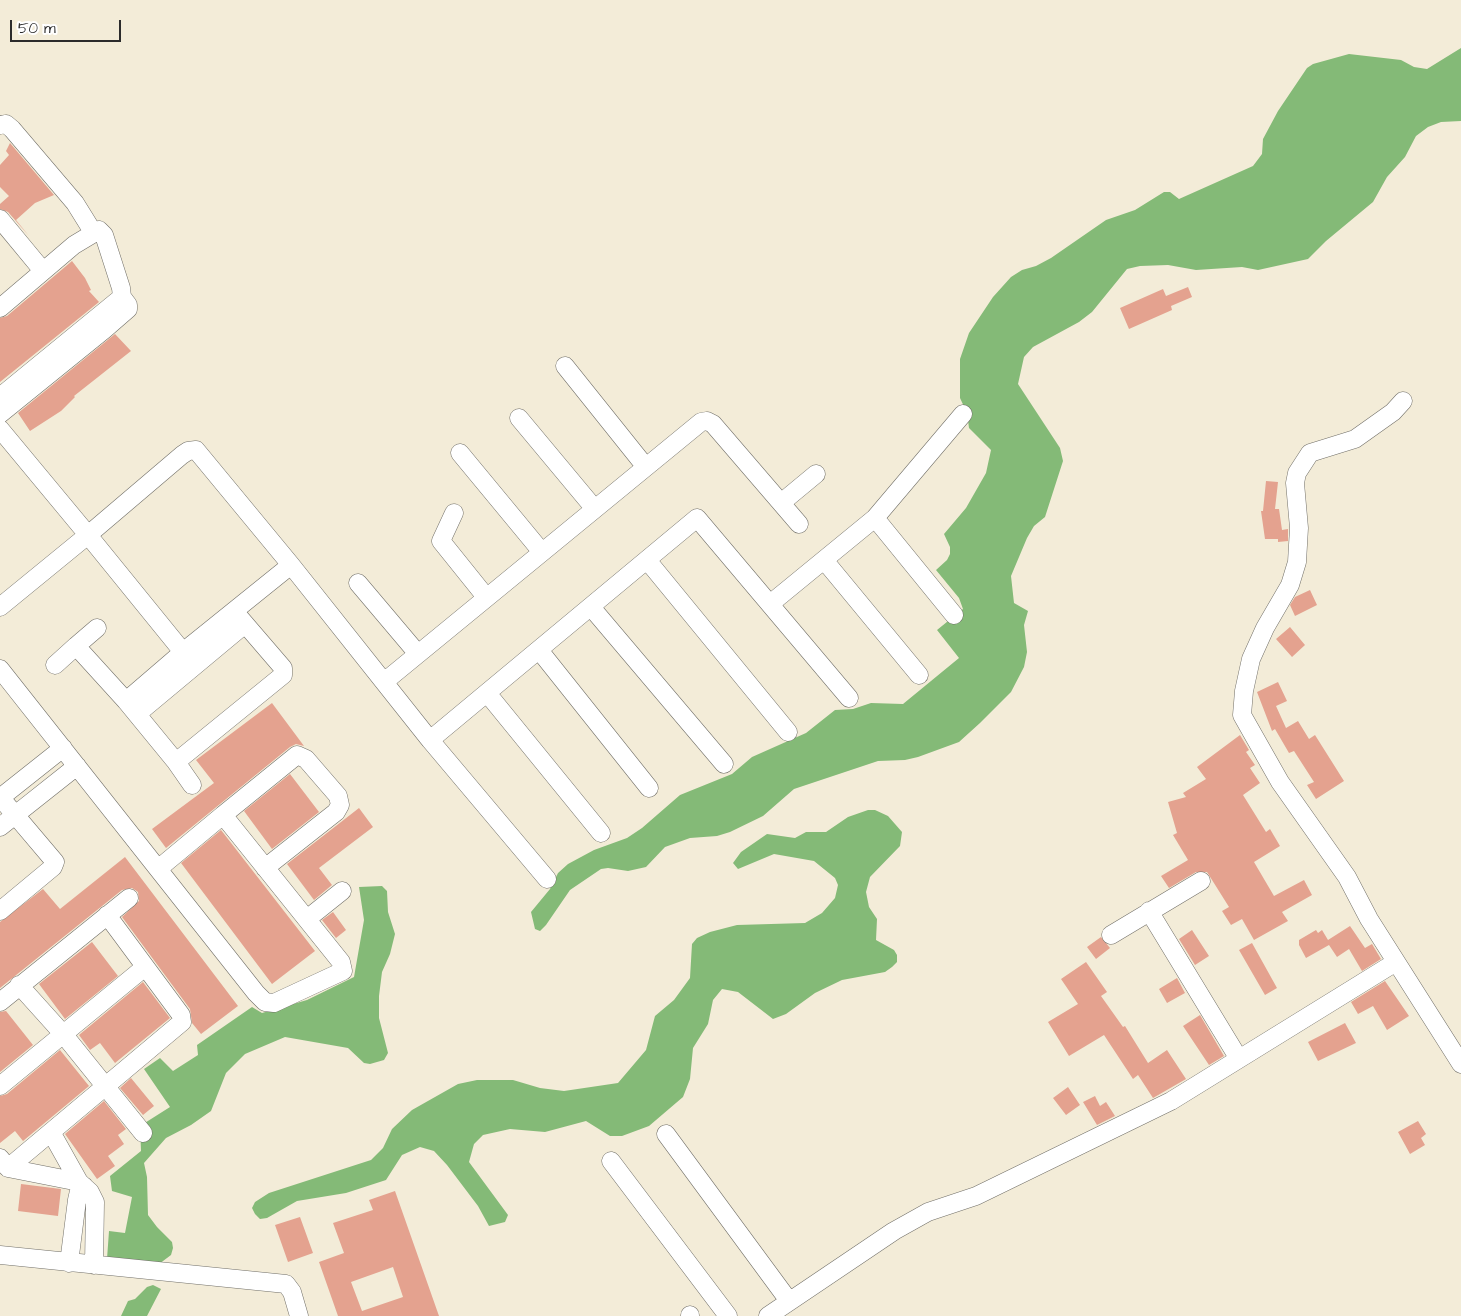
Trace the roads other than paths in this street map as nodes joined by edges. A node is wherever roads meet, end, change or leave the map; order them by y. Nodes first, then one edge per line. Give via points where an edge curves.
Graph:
1 (0, 125) edge
2 (0, 219) edge
3 (93, 232) junction
4 (43, 271) junction
5 (122, 297) junction
6 (0, 308) edge
7 (565, 366) dead end
8 (0, 396) edge
9 (1403, 400) dead end
10 (0, 414) edge
11 (963, 414) dead end
12 (519, 418) dead end
13 (0, 429) edge
14 (460, 453) dead end
15 (645, 466) junction
16 (816, 474) dead end
17 (781, 503) junction
18 (594, 508) junction
19 (454, 513) dead end
20 (875, 518) junction
21 (799, 524) dead end
22 (88, 535) junction
23 (541, 551) junction
24 (647, 560) junction
25 (824, 560) junction
26 (291, 565) junction
27 (358, 583) dead end
28 (486, 597) junction
29 (770, 604) junction
30 (0, 607) edge
31 (591, 608) junction
32 (954, 615) dead end
33 (239, 617) junction
34 (97, 628) dead end
35 (76, 646) junction
36 (539, 650) junction
37 (183, 652) junction
38 (418, 654) junction
39 (56, 665) dead end
40 (194, 665) junction
41 (0, 669) edge
42 (920, 675) dead end
43 (384, 682) junction
44 (487, 693) junction
45 (849, 698) dead end
46 (131, 708) junction
47 (788, 732) dead end
48 (430, 740) junction
49 (63, 748) junction
50 (176, 762) junction
51 (724, 764) dead end
52 (77, 766) junction
53 (192, 786) dead end
54 (649, 788) dead end
55 (0, 797) edge
56 (15, 814) junction
57 (223, 815) junction
58 (0, 827) edge
59 (601, 834) dead end
60 (265, 868) junction
61 (158, 869) junction
62 (547, 879) dead end
63 (1201, 881) dead end
64 (342, 891) dead end
65 (129, 898) dead end
66 (0, 911) edge
67 (1149, 912) junction
68 (107, 916) junction
69 (307, 919) junction
70 (1112, 935) dead end
71 (1396, 962) junction
72 (145, 967) junction
73 (19, 985) junction
74 (0, 1002) edge
75 (64, 1035) junction
76 (1239, 1058) junction
77 (1461, 1064) edge
78 (0, 1086) edge
79 (106, 1087) junction
80 (50, 1132) junction
81 (143, 1133) dead end
82 (666, 1134) dead end
83 (611, 1160) dead end
84 (4, 1163) edge
85 (82, 1184) junction
86 (0, 1255) edge
87 (70, 1262) junction
88 (94, 1265) junction
89 (789, 1301) junction
90 (299, 1316) edge
91 (728, 1316) edge
92 (768, 1316) edge

1 - 3 street via 6,124 12,129 75,203
2 - 4 street
3 - 4 street
3 - 5 street via 98,230 104,235
4 - 6 street
5 - 8 street
5 - 10 street via 127,301 128,309
7 - 15 street
9 - 71 street via 1393,412 1365,433 1344,443 1310,452 1301,466 1295,483 1299,528 1297,562 1290,585 1251,659 1242,702 1242,715 1280,782 1347,877
11 - 20 street
12 - 18 street
13 - 22 street
14 - 23 street
15 - 17 street via 701,422 707,421
15 - 18 street
16 - 17 street
17 - 21 street
18 - 23 street
19 - 28 street via 441,541
20 - 25 street
20 - 32 street
22 - 26 street via 188,450 196,450
22 - 30 street
22 - 37 street
23 - 28 street
24 - 29 street via 697,518
24 - 31 street
24 - 47 street
25 - 29 street
25 - 42 street
26 - 33 street
26 - 43 street
27 - 38 street
28 - 38 street
29 - 45 street
31 - 36 street
31 - 51 street
33 - 37 street
33 - 40 street
33 - 50 street via 283,668 283,675
34 - 35 street
35 - 39 street
35 - 46 street
36 - 44 street
36 - 54 street
37 - 40 street
37 - 46 street
38 - 43 street
40 - 46 street
41 - 49 street
43 - 48 street
44 - 48 street
44 - 59 street
46 - 50 street
48 - 62 street
49 - 52 street
49 - 55 street
50 - 53 street
52 - 56 street
52 - 61 street
55 - 56 street
56 - 58 street
56 - 66 street via 55,862
57 - 60 street
57 - 60 street via 298,755 306,759 338,796 340,805 336,812
57 - 61 street
60 - 69 street
61 - 69 street via 256,993 270,1004 343,971 342,962
63 - 67 street
64 - 69 street
65 - 68 street
67 - 70 street
67 - 76 street
68 - 72 street
68 - 73 street
71 - 76 street
71 - 77 street
72 - 75 street
72 - 79 street via 181,1016 182,1022
73 - 74 street
73 - 75 street
75 - 78 street
75 - 79 street
76 - 89 street via 1172,1100 1107,1133 894,1231
79 - 80 street
79 - 81 street
80 - 84 street
80 - 85 street
82 - 89 street
83 - 91 street
84 - 85 street
85 - 87 street via 77,1200
85 - 88 street via 94,1202
86 - 87 street
87 - 88 street
88 - 90 street via 286,1284 292,1292
89 - 92 street

